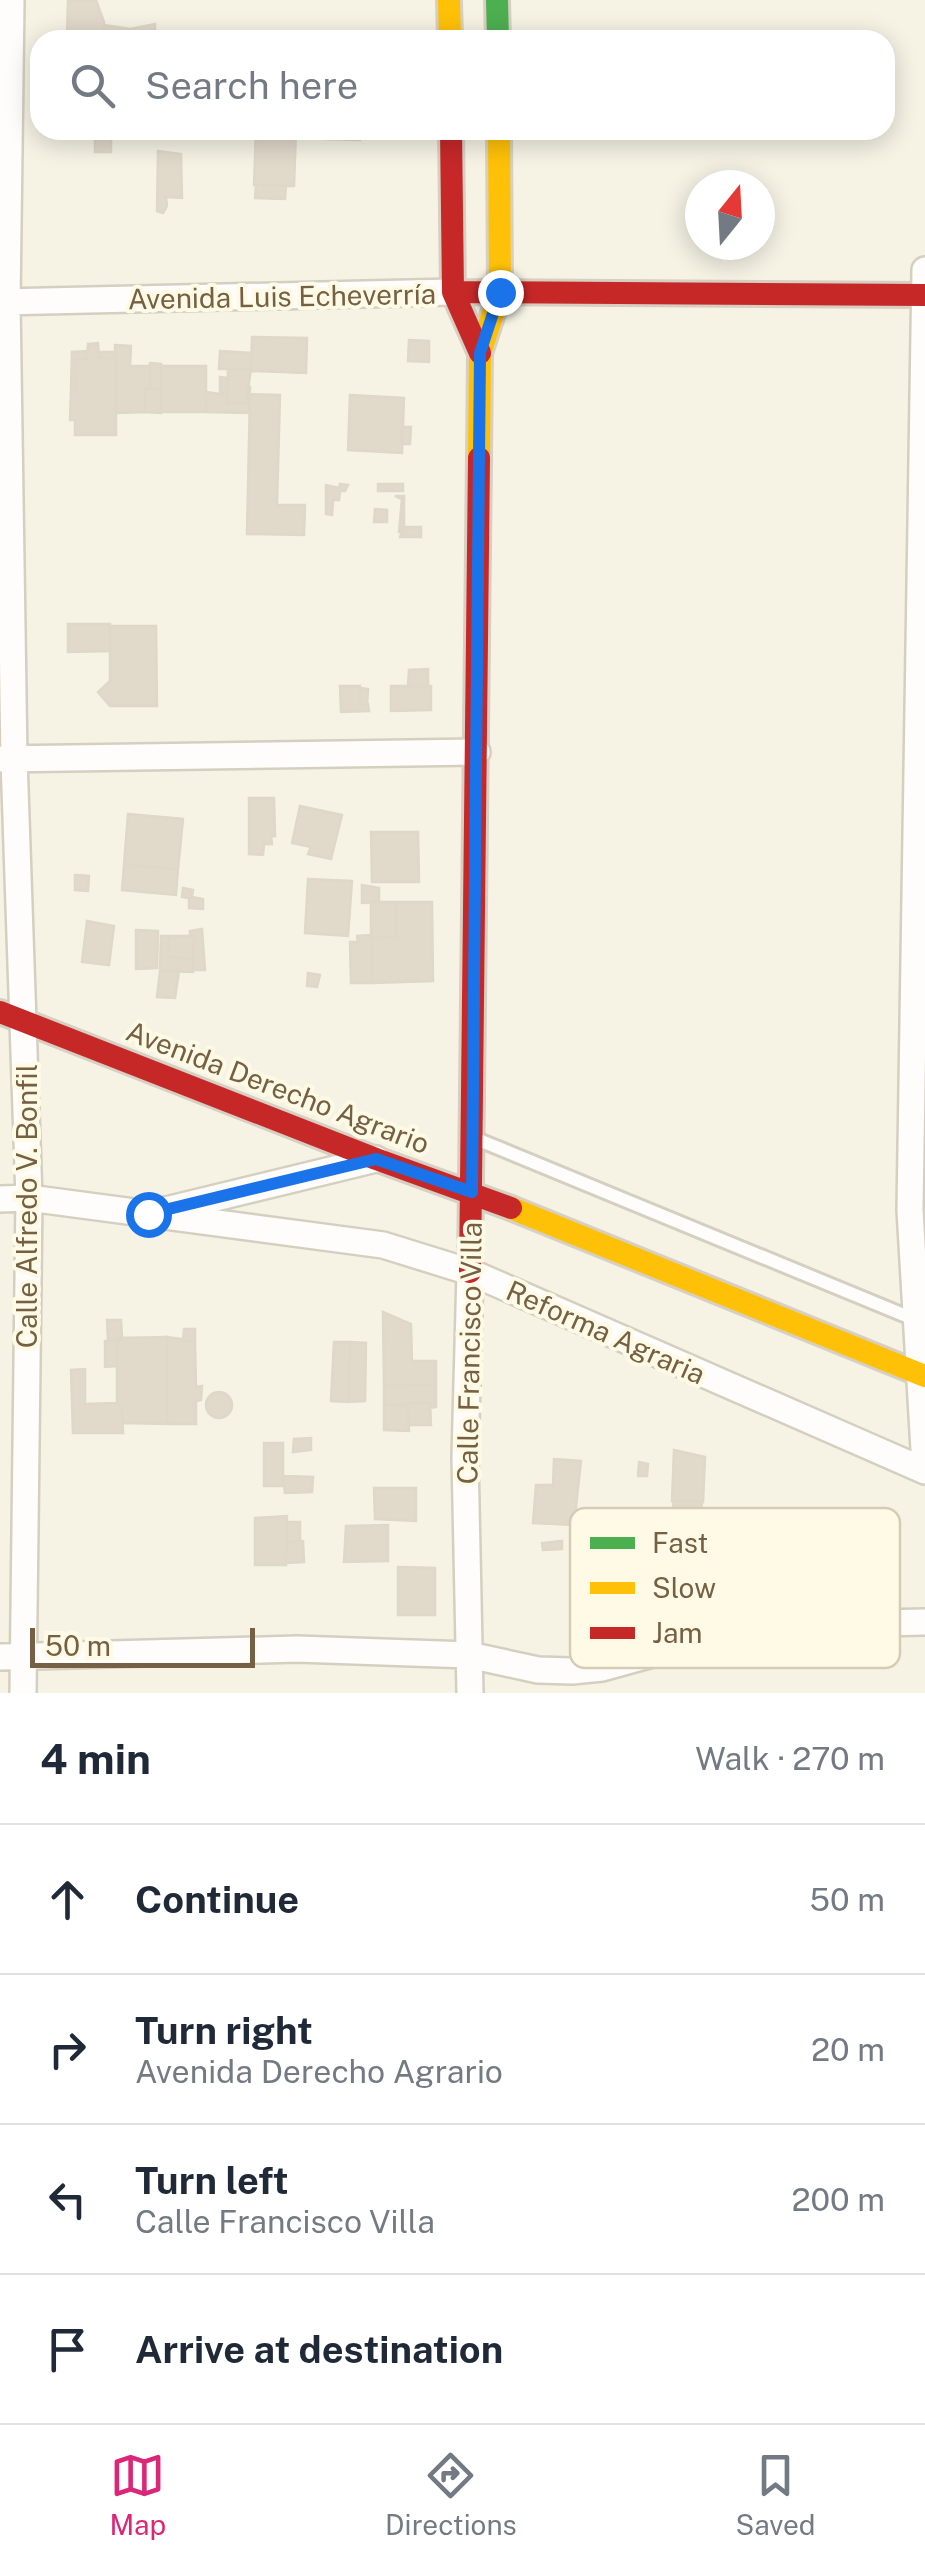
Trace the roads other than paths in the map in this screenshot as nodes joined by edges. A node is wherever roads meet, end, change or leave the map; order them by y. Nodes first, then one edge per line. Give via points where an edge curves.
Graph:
1 (12, 0) edge
2 (449, 0) edge
3 (497, 0) edge
4 (450, 30) edge
5 (498, 30) edge
6 (451, 140) edge
7 (498, 140) edge
8 (925, 270) edge
9 (453, 292) junction
10 (500, 292) junction
11 (925, 295) edge
12 (4, 302) edge
13 (480, 353) junction
14 (477, 752) junction
15 (921, 758) edge
16 (7, 759) edge
17 (0, 1012) edge
18 (24, 1022) junction
19 (472, 1137) junction
20 (376, 1159) junction
21 (472, 1192) junction
22 (29, 1198) junction
23 (0, 1199) edge
24 (917, 1210) edge
25 (148, 1214) junction
26 (470, 1272) junction
27 (916, 1320) junction
28 (923, 1375) edge
29 (925, 1469) edge
30 (900, 1622) edge
31 (925, 1622) edge
32 (469, 1655) junction
33 (11, 1657) edge
34 (602, 1668) edge
35 (23, 1693) edge
36 (470, 1693) edge

1 - 12 street, Calle Alfredo V. Bonfil
2 - 4 street
3 - 5 street
6 - 9 street, Calle Francisco Villa
7 - 10 street, Calle Francisco Villa
8 - 11 street
9 - 10 street, Avenida Luis Echeverría
9 - 12 street, Avenida Luis Echeverría
9 - 13 street, Calle Francisco Villa
10 - 11 street, Avenida Luis Echeverría
10 - 13 street, Calle Francisco Villa
11 - 15 street
12 - 16 street, Calle Alfredo V. Bonfil
13 - 14 street, Calle Francisco Villa
14 - 16 street
14 - 19 street, Calle Francisco Villa
15 - 24 street
16 - 18 street, Calle Alfredo V. Bonfil
17 - 18 street, Avenida Derecho Agrario
18 - 20 street, Avenida Derecho Agrario
18 - 22 street, Calle Alfredo V. Bonfil
19 - 21 street, Calle Francisco Villa
19 - 27 lane
20 - 21 street, Avenida Derecho Agrario
20 - 25 street
21 - 26 street, Calle Francisco Villa
21 - 28 street, Avenida Derecho Agrario
22 - 23 street, Reforma Agraria
22 - 25 street, Reforma Agraria
22 - 33 street, Calle Alfredo V. Bonfil
24 - 27 street
25 - 26 street, Reforma Agraria via 384,1245
26 - 29 street, Reforma Agraria
26 - 32 street, Calle Francisco Villa
27 - 28 street
28 - 29 street
30 - 31 street
32 - 33 street via 297,1648
32 - 34 street via 538,1670
32 - 36 street, Calle Francisco Villa
33 - 35 street, Calle Alfredo V. Bonfil

